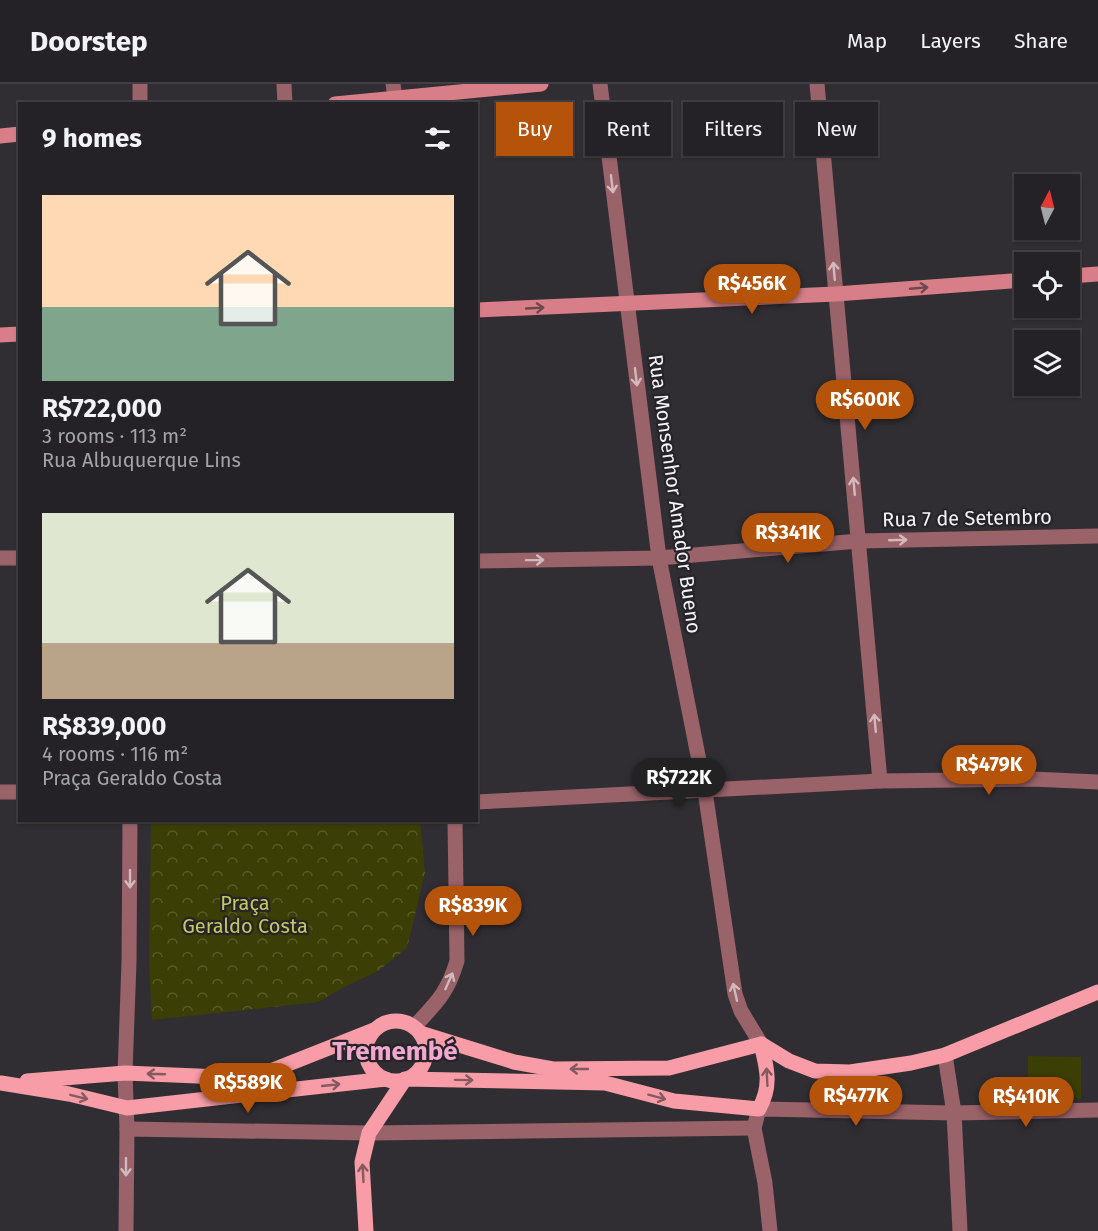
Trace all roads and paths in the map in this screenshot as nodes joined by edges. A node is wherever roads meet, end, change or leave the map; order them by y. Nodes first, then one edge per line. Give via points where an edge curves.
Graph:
1 (140, 84) edge
2 (284, 84) edge
3 (540, 84) edge
4 (600, 84) edge
5 (817, 84) edge
6 (395, 95) edge
7 (140, 102) edge
8 (285, 102) edge
9 (348, 102) edge
10 (18, 134) edge
11 (0, 136) edge
12 (1098, 274) edge
13 (1080, 275) edge
14 (1014, 281) edge
15 (836, 294) junction
16 (627, 303) junction
17 (478, 310) edge
18 (18, 334) edge
19 (0, 335) edge
20 (1098, 536) edge
21 (859, 541) junction
22 (0, 558) edge
23 (18, 558) edge
24 (659, 558) junction
25 (478, 561) edge
26 (880, 781) junction
27 (1098, 782) edge
28 (705, 791) junction
29 (0, 792) edge
30 (18, 792) edge
31 (478, 802) edge
32 (130, 822) edge
33 (455, 822) edge
34 (1098, 992) edge
35 (374, 1030) junction
36 (417, 1030) junction
37 (761, 1044) junction
38 (945, 1055) junction
39 (125, 1073) junction
40 (386, 1079) junction
41 (405, 1079) junction
42 (0, 1083) edge
43 (127, 1108) junction
44 (759, 1108) junction
45 (1098, 1110) edge
46 (954, 1113) junction
47 (754, 1128) junction
48 (127, 1129) junction
49 (369, 1133) junction
50 (126, 1231) edge
51 (366, 1231) edge
52 (770, 1231) edge
53 (960, 1231) edge

1 - 7 street
2 - 8 street
3 - 6 street
4 -> 16 street, Rua Monsenhor Amador Bueno
15 -> 5 street
6 - 9 street
10 - 11 street
12 - 13 street
15 -> 14 street
15 - 16 street
21 -> 15 street
17 -> 16 street
16 -> 24 street, Rua Monsenhor Amador Bueno
18 - 19 street
21 -> 20 street, Rua 7 de Setembro
21 - 24 street, Rua 7 de Setembro
26 -> 21 street
22 - 23 street
25 -> 24 street, Rua 7 de Setembro
24 - 28 street, Rua Monsenhor Amador Bueno
26 - 27 street via 1032,778
26 - 28 street
28 - 31 street
37 -> 28 street, Rua Monsenhor Amador Bueno via 735,994
29 - 30 street
32 -> 39 street
36 -> 33 street via 442,998 457,961
34 - 38 main road
35 - 36 main road via 381,1024 398,1021
35 -> 39 main road via 268,1072 221,1077
35 - 40 main road via 366,1045 368,1062 372,1070
37 -> 36 main road via 669,1068 554,1069 514,1062
36 - 41 main road via 424,1042 424,1060 414,1075
37 - 38 main road via 815,1071 850,1072
44 -> 37 main road via 769,1076
38 - 46 street
39 - 42 main road
39 - 43 street
40 - 41 main road
43 -> 40 main road
41 -> 44 main road via 605,1083 674,1101
41 - 49 main road
42 -> 43 main road
43 - 48 street
44 - 46 street
44 - 47 street
45 - 46 street
46 - 53 street
47 - 49 street
47 - 52 street
48 - 49 street
48 -> 50 street
51 -> 49 main road via 362,1162

